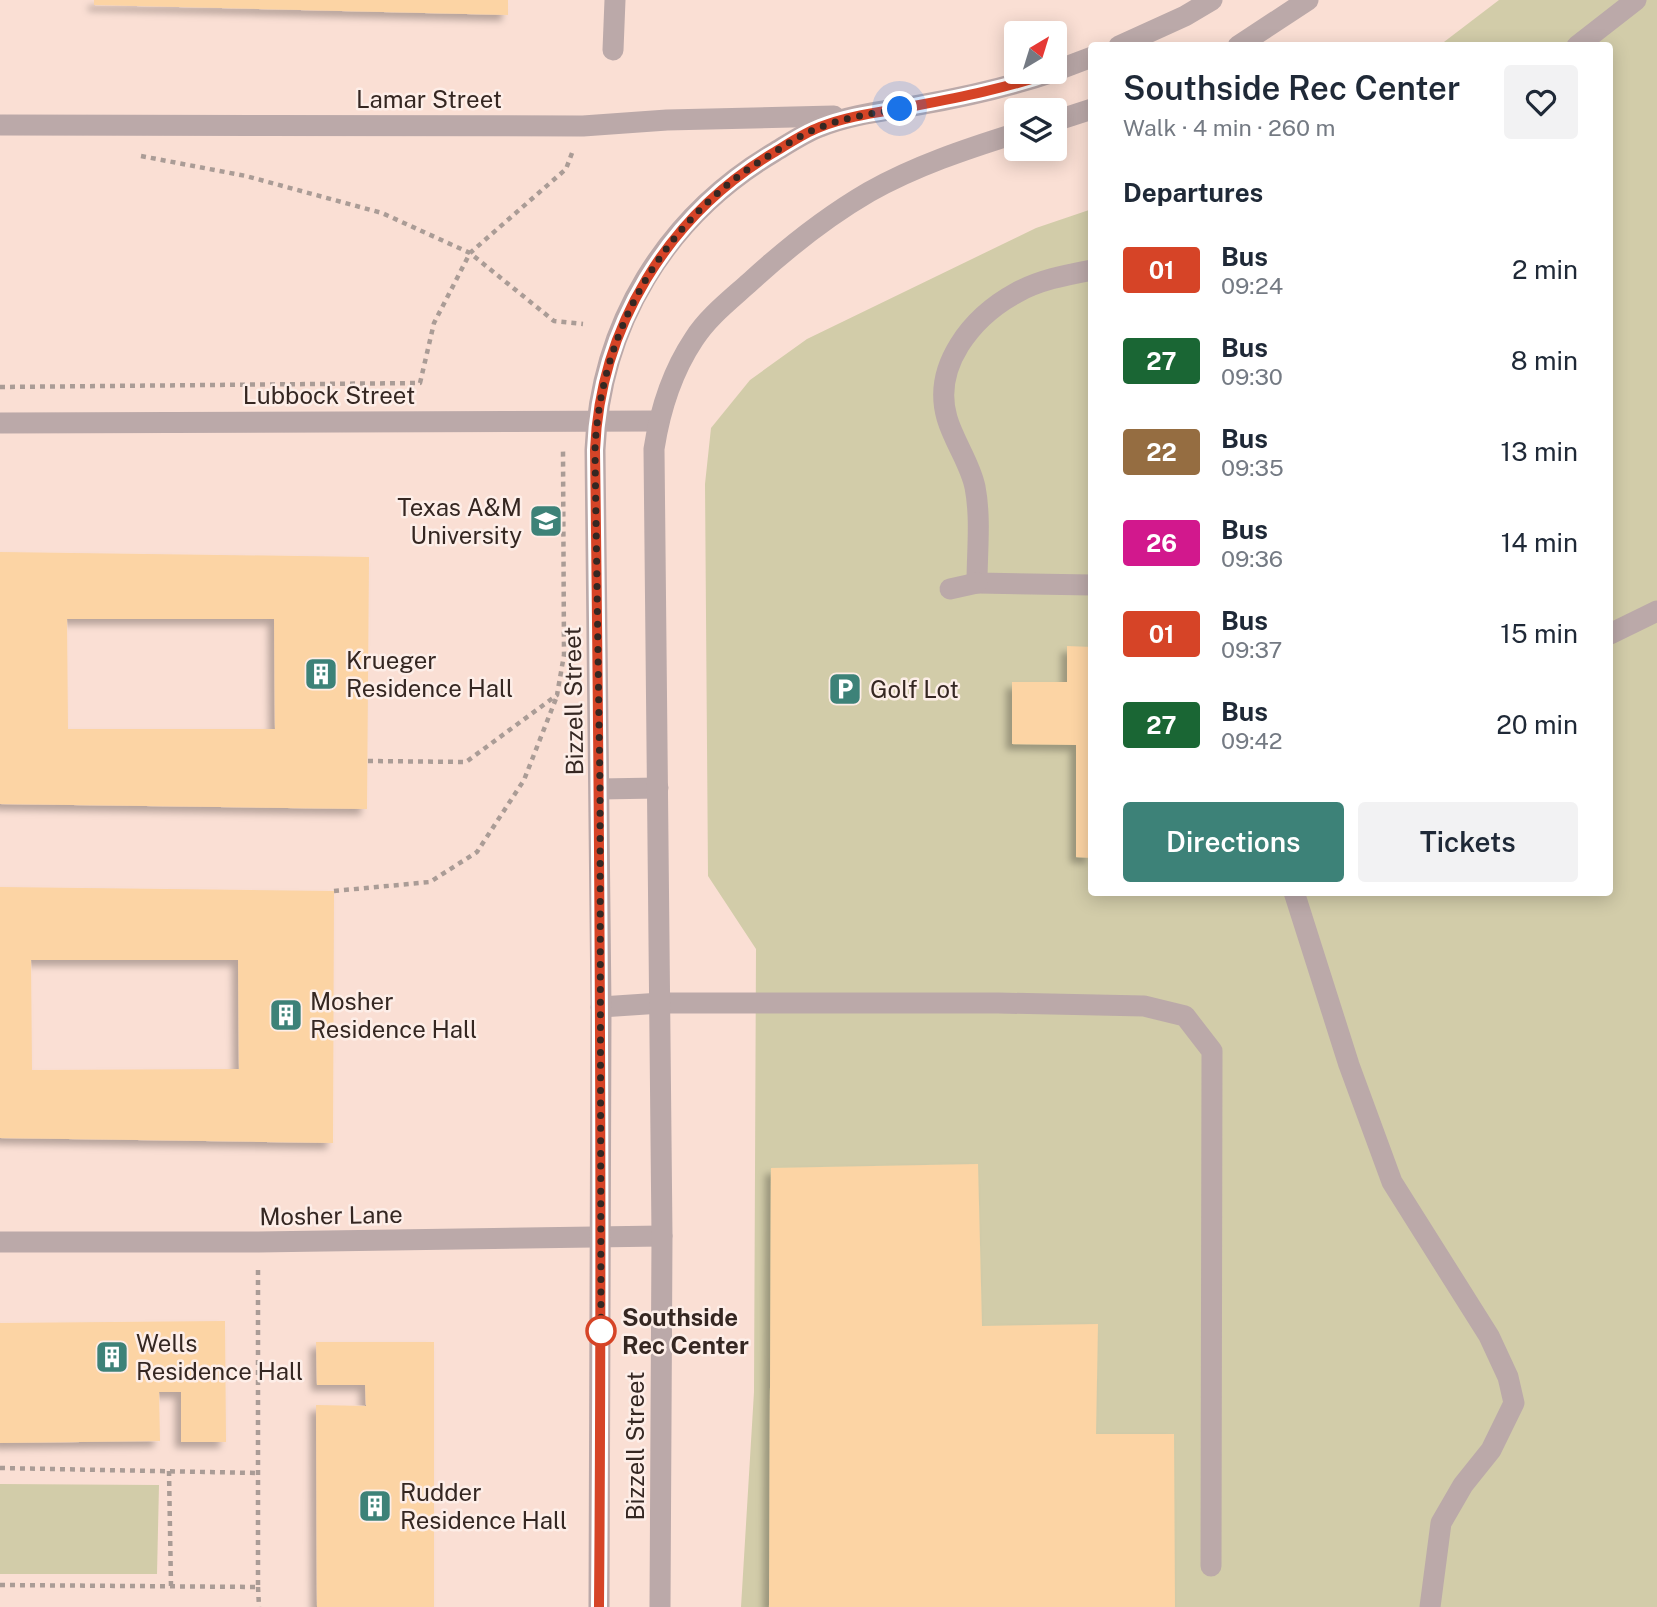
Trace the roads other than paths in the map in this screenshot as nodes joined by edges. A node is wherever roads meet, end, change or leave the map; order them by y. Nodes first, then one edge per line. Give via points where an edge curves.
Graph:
1 (615, 0) edge
2 (1212, 0) edge
3 (1308, 0) edge
4 (1636, 0) edge
5 (1128, 42) edge
6 (1244, 42) edge
7 (1582, 42) edge
8 (613, 50) dead end
9 (1088, 58) edge
10 (1068, 66) edge
11 (1012, 84) edge
12 (1088, 110) edge
13 (857, 116) junction
14 (1067, 117) edge
15 (0, 125) edge
16 (1004, 137) edge
17 (1088, 271) edge
18 (597, 421) junction
19 (659, 421) junction
20 (0, 423) edge
21 (977, 583) junction
22 (1088, 585) edge
23 (950, 589) dead end
24 (1657, 611) edge
25 (1613, 633) edge
26 (658, 788) junction
27 (600, 789) junction
28 (1295, 896) edge
29 (661, 1003) junction
30 (601, 1007) junction
31 (662, 1236) junction
32 (602, 1238) junction
33 (0, 1242) edge
34 (1211, 1566) dead end
35 (599, 1607) edge
36 (660, 1607) edge
37 (1430, 1607) edge

1 - 8 street
2 - 5 street
3 - 6 street
4 - 7 street
9 - 10 street, Bizzell Street
11 - 13 street, Bizzell Street
12 - 14 street
13 - 15 street, Lamar Street via 583,126
13 - 18 street, Bizzell Street via 819,127 757,163 720,190 681,230 629,307 606,372
16 - 19 street, Bizzell Street via 897,178 841,210 785,251 695,337
17 - 21 street via 1015,293 976,321 953,354 944,384 946,417 974,484
18 - 19 street, Lubbock Street
18 - 20 street, Lubbock Street
18 - 27 street, Bizzell Street
19 - 26 street, Bizzell Street via 654,449
21 - 22 street
21 - 23 street
24 - 25 street
26 - 27 street
26 - 29 street, Bizzell Street
27 - 30 street, Bizzell Street
28 - 37 street via 1392,1182 1489,1336 1514,1403 1491,1450 1441,1524
29 - 30 street
29 - 31 street, Bizzell Street
29 - 34 street via 1117,1005 1185,1016 1212,1051
30 - 32 street, Bizzell Street
31 - 32 street, Mosher Lane
31 - 36 street, Bizzell Street
32 - 33 street, Mosher Lane
32 - 35 street, Bizzell Street

